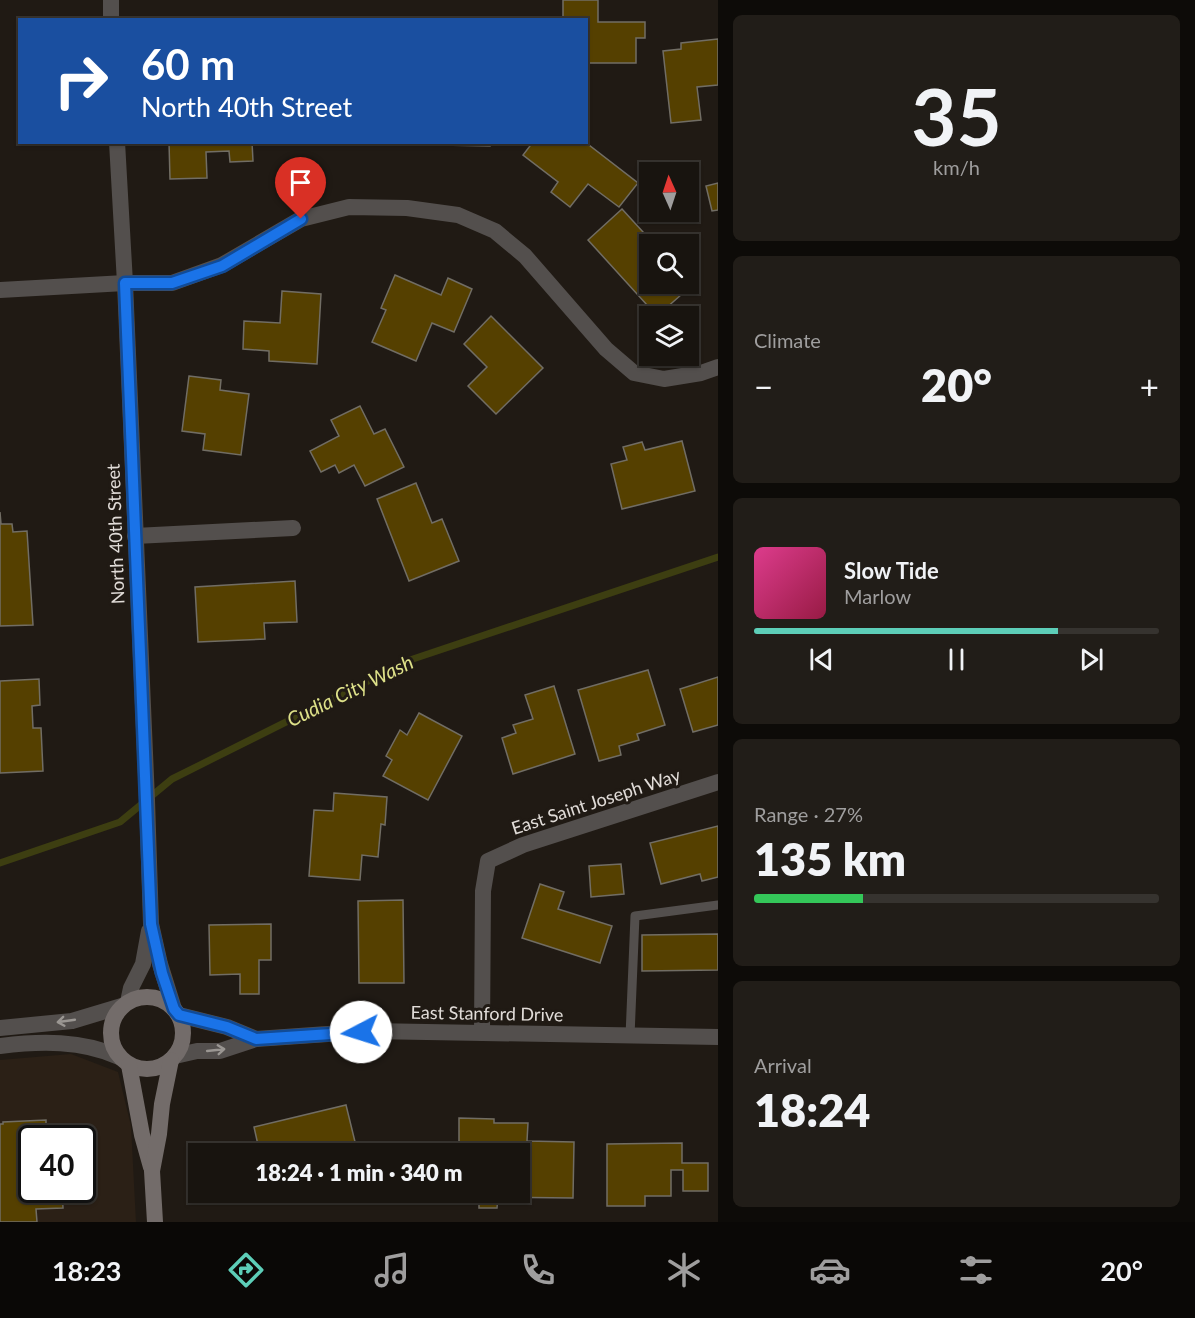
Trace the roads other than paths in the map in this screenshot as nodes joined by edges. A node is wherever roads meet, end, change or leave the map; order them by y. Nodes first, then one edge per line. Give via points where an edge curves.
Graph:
1 (111, 0) edge
2 (111, 18) edge
3 (117, 144) edge
4 (125, 283) junction
5 (0, 290) edge
6 (718, 367) edge
7 (293, 528) dead end
8 (135, 536) junction
9 (718, 782) edge
10 (718, 904) edge
11 (151, 924) junction
12 (125, 1004) junction
13 (176, 1012) junction
14 (0, 1028) edge
15 (482, 1033) junction
16 (630, 1036) junction
17 (718, 1037) edge
18 (256, 1039) junction
19 (0, 1046) edge
20 (173, 1058) junction
21 (124, 1061) junction
22 (153, 1171) junction
23 (154, 1222) edge

1 - 2 street
3 - 4 street, North 40th Street
4 - 5 street
4 - 6 street via 172,283 222,266 301,219 349,207 407,208 458,215 495,231 525,256 606,349 634,373 664,379
4 - 8 street, North 40th Street
7 - 8 street
8 - 11 street, North 40th Street
9 - 15 street, East Saint Joseph Way via 523,845 488,861 483,891
10 - 16 lane via 635,916
11 - 12 street, North 40th Street via 143,964
11 - 13 street, North 40th Street
12 - 13 main road via 147,996 166,1002
12 -> 14 street via 72,1021
12 - 21 main road via 115,1015 110,1037
13 - 18 street, East Stanford Drive
13 - 20 main road via 183,1025 183,1036
15 - 16 street, East Stanford Drive
15 - 18 street, East Stanford Drive via 371,1031
16 - 17 street, East Stanford Drive
20 -> 18 street, East Stanford Drive via 197,1051 220,1051
19 - 21 street via 69,1044 99,1048
20 - 21 main road via 151,1070
20 - 22 main road
21 - 22 main road
22 - 23 main road

